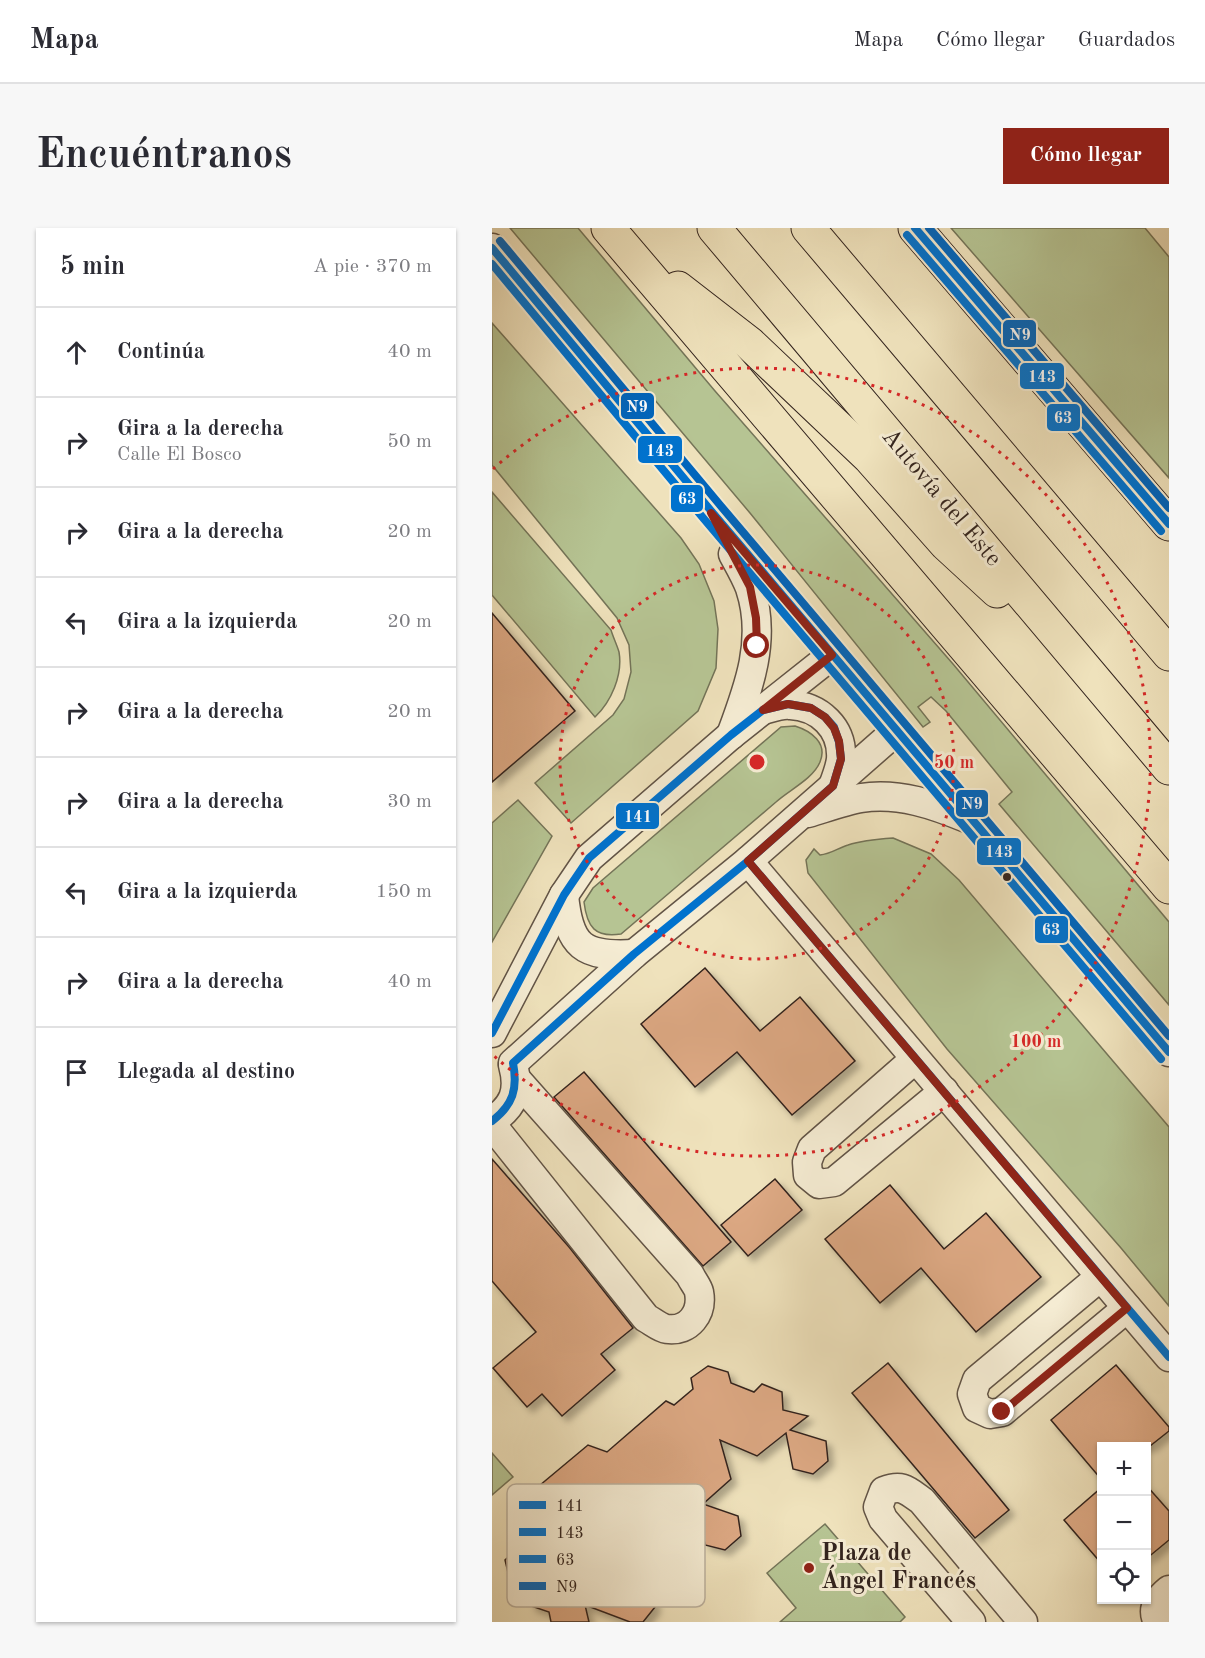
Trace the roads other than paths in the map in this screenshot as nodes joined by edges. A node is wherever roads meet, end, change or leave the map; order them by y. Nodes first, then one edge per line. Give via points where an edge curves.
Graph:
1 (714, 228) edge
2 (808, 228) edge
3 (915, 228) edge
4 (617, 237) edge
5 (492, 248) edge
6 (711, 513) junction
7 (1169, 524) edge
8 (1169, 654) edge
9 (832, 655) junction
10 (1095, 681) junction
11 (763, 710) junction
12 (896, 731) junction
13 (731, 735) junction
14 (1169, 768) edge
15 (833, 786) junction
16 (802, 815) junction
17 (974, 821) junction
18 (748, 861) junction
19 (1169, 887) edge
20 (564, 895) junction
21 (634, 954) junction
22 (492, 1033) edge
23 (492, 1042) edge
24 (1169, 1052) edge
25 (915, 1059) junction
26 (515, 1072) junction
27 (944, 1091) junction
28 (492, 1123) edge
29 (1100, 1277) junction
30 (1127, 1308) junction
31 (1169, 1357) edge
32 (1169, 1590) edge
33 (971, 1622) edge
34 (1023, 1622) edge
35 (1158, 1622) edge

1 - 10 highway, Autovía del Este
2 - 8 highway
3 - 7 highway
4 - 10 highway via 749,343 869,457 946,544
4 - 19 highway
5 - 6 street
6 - 9 street
6 - 13 street via 750,587 756,618 753,672
9 - 11 street
9 - 12 street
10 - 14 highway, Autovía del Este
11 - 13 street
11 - 15 street via 788,704 811,708 825,717 839,741 841,759
12 - 15 street
12 - 17 street
13 - 20 street via 589,858
15 - 16 street
16 - 17 street via 860,798 883,796 935,806
16 - 18 street
17 - 24 street
18 - 21 street
18 - 25 street
20 - 21 street via 566,919 572,935 583,946 607,956
20 - 22 street
21 - 26 street
23 - 26 street via 503,1049
25 - 27 street
25 - 27 street via 812,1149 808,1175 819,1184 834,1182
26 - 28 street via 514,1098
26 - 28 street via 690,1275 699,1292 693,1322 666,1329 646,1318
27 - 29 street
29 - 30 street
29 - 30 street via 977,1380 972,1394 977,1408 990,1414 1002,1412
30 - 31 street
32 - 35 street via 1155,1607
33 - 34 street via 883,1519 878,1507 884,1491 895,1487 907,1490 922,1501

